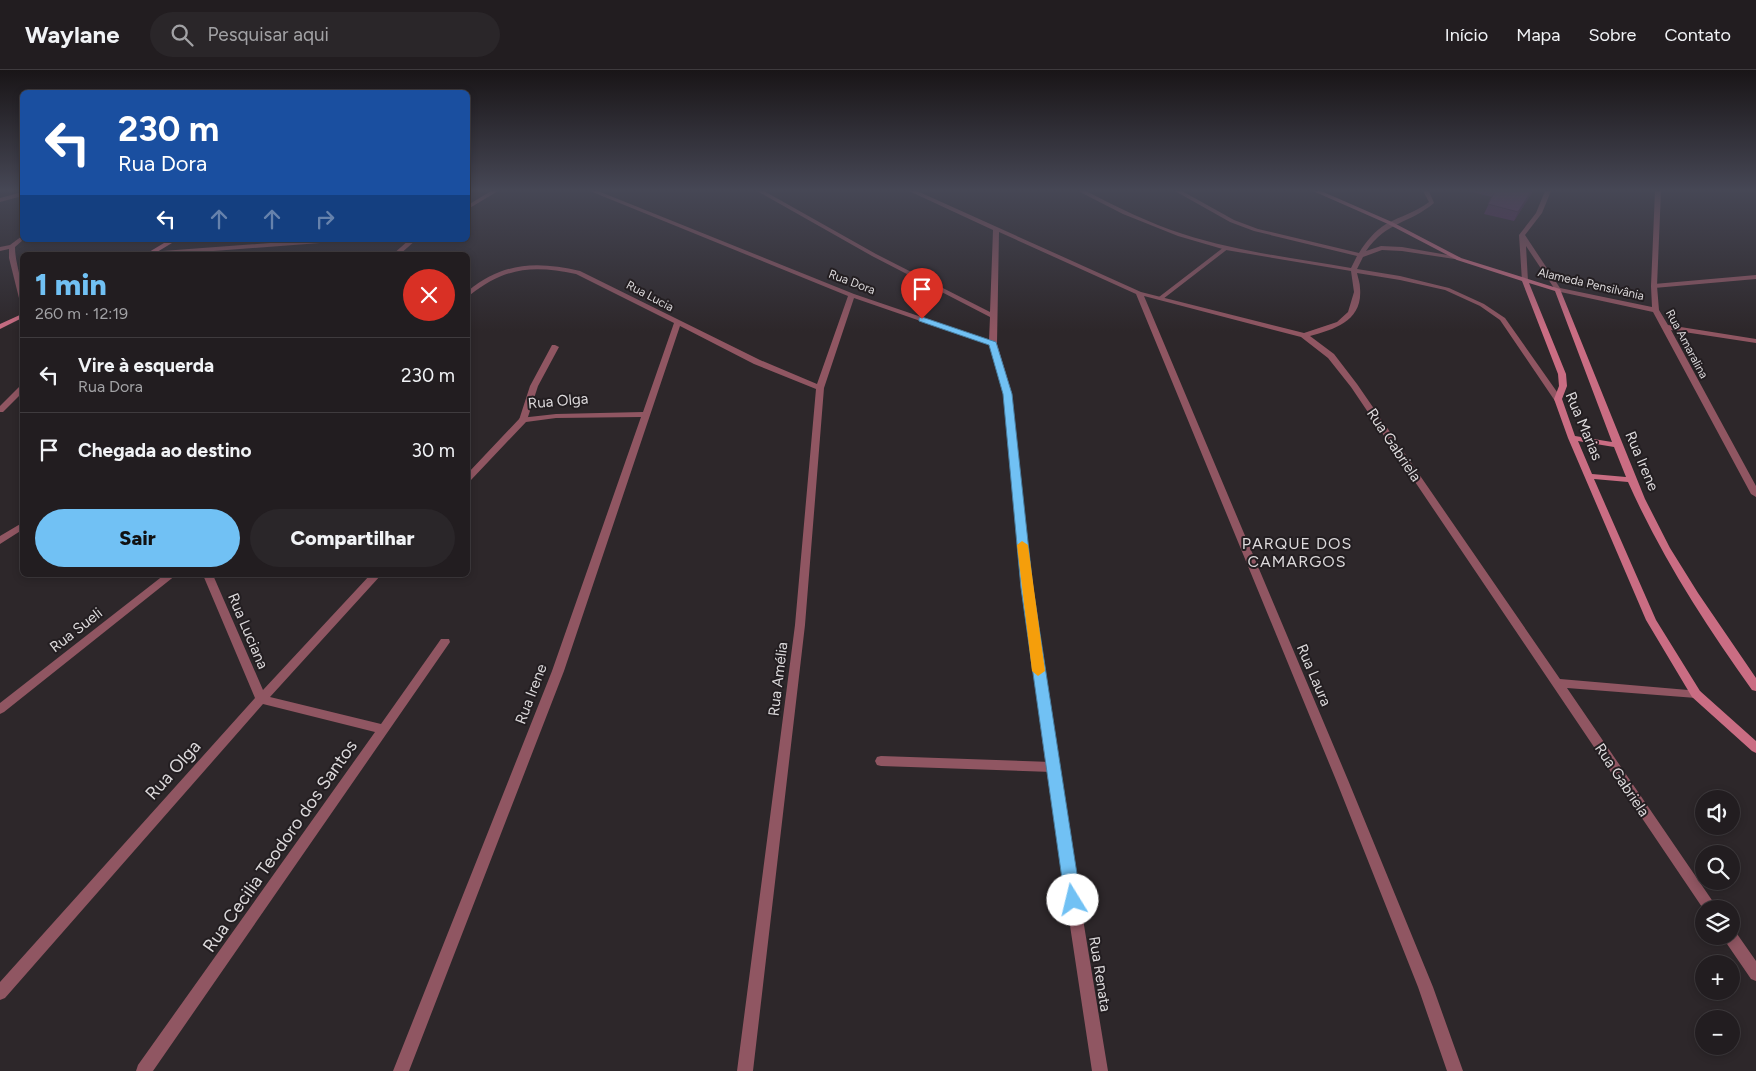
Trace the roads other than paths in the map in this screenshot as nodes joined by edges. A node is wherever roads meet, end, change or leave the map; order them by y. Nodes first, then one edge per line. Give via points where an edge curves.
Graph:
1 (709, 238) edge
2 (843, 238) edge
3 (996, 238) edge
4 (1017, 238) edge
5 (1190, 238) edge
6 (1288, 238) edge
7 (1374, 238) edge
8 (1418, 238) edge
9 (1522, 238) edge
10 (1524, 238) edge
11 (1656, 238) edge
12 (20, 240) edge
13 (171, 242) edge
14 (294, 242) edge
15 (410, 242) edge
16 (12, 247) junction
17 (1226, 248) junction
18 (0, 249) edge
19 (153, 252) edge
20 (182, 252) edge
21 (398, 252) edge
22 (1361, 255) junction
23 (1458, 259) junction
24 (1354, 270) junction
25 (1756, 277) edge
26 (1525, 280) junction
27 (1654, 286) junction
28 (20, 290) edge
29 (1558, 290) junction
30 (470, 292) edge
31 (1139, 293) junction
32 (852, 295) junction
33 (1160, 298) junction
34 (1656, 310) junction
35 (993, 316) junction
36 (20, 317) edge
37 (677, 323) junction
38 (1664, 326) junction
39 (0, 327) edge
40 (1304, 335) junction
41 (1756, 341) edge
42 (993, 344) junction
43 (555, 347) dead end
44 (820, 388) junction
45 (20, 391) edge
46 (1558, 398) junction
47 (0, 410) edge
48 (645, 414) junction
49 (523, 420) junction
50 (1572, 438) junction
51 (1618, 445) junction
52 (470, 476) edge
53 (1589, 476) junction
54 (1632, 480) junction
55 (1756, 494) edge
56 (20, 527) edge
57 (0, 541) edge
58 (167, 577) edge
59 (209, 577) edge
60 (374, 577) edge
61 (445, 642) dead end
62 (1557, 683) junction
63 (1756, 687) edge
64 (1696, 694) junction
65 (261, 699) junction
66 (0, 709) edge
67 (384, 730) junction
68 (1756, 748) edge
69 (881, 761) dead end
70 (1052, 767) junction
71 (1705, 900) edge
72 (1736, 945) edge
73 (1756, 974) edge
74 (0, 993) edge
75 (144, 1071) edge
76 (401, 1071) edge
77 (745, 1071) edge
78 (1100, 1071) edge
79 (1455, 1071) edge

1 - 32 street, Rua Dora
2 - 35 street
3 - 35 street, Rua Renata
4 - 31 street, Rua Gabriela
5 - 17 street, Rua Marias
6 - 22 street, Alameda Pensilvânia
7 - 22 street
8 - 23 street
9 - 26 street
10 - 29 street, Rua Irene
11 - 27 street, Rua Amaralina
12 - 16 street
13 - 19 street
14 - 20 street
15 - 21 street
16 - 18 street
16 - 28 street
17 - 24 street, Rua Marias
17 - 33 street
22 - 23 street, Alameda Pensilvânia via 1381,248
22 - 24 street
23 - 26 street, Alameda Pensilvânia
24 - 40 street via 1358,290 1354,312 1343,322
24 - 46 street, Rua Marias via 1447,289 1482,305 1503,319
25 - 27 street
26 - 29 street, Alameda Pensilvânia
26 - 46 street via 1562,374 1563,386
27 - 34 street, Rua Amaralina
29 - 34 street, Alameda Pensilvânia
29 - 51 street, Rua Irene
30 - 37 street, Rua Lucia via 479,283 512,268 531,265 556,267 578,272
31 - 33 street, Rua Gabriela
31 - 79 street, Rua Laura via 1342,779
32 - 42 street, Rua Dora
32 - 44 street, Rua Amélia
33 - 40 street, Rua Gabriela
34 - 38 street, Rua Amaralina
35 - 42 street, Rua Renata
36 - 39 street
37 - 44 street, Rua Lucia
37 - 48 street, Rua Irene
38 - 41 street
38 - 55 street, Rua Amaralina
40 - 62 street, Rua Gabriela via 1331,356 1354,386
42 - 70 street, Rua Renata via 1008,394 1027,588
43 - 49 street via 534,386
44 - 77 street, Rua Amélia via 800,625
45 - 47 street
46 - 50 street, Rua Marias
48 - 49 street, Rua Olga
48 - 76 street, Rua Irene via 558,671
49 - 52 street, Rua Olga
50 - 51 street
50 - 53 street, Rua Marias
51 - 54 street, Rua Irene
53 - 54 street
53 - 64 street, Rua Marias via 1651,620
54 - 63 street, Rua Irene via 1668,552 1724,644
56 - 57 street
58 - 66 street, Rua Sueli
59 - 65 street, Rua Luciana
60 - 65 street, Rua Olga
61 - 67 street, Rua Cecilia Teodoro dos Santos
62 - 64 street
62 - 71 street, Rua Gabriela
64 - 68 street
65 - 67 street
65 - 74 street, Rua Olga
67 - 75 street, Rua Cecilia Teodoro dos Santos
69 - 70 street
70 - 78 street, Rua Renata
72 - 73 street

